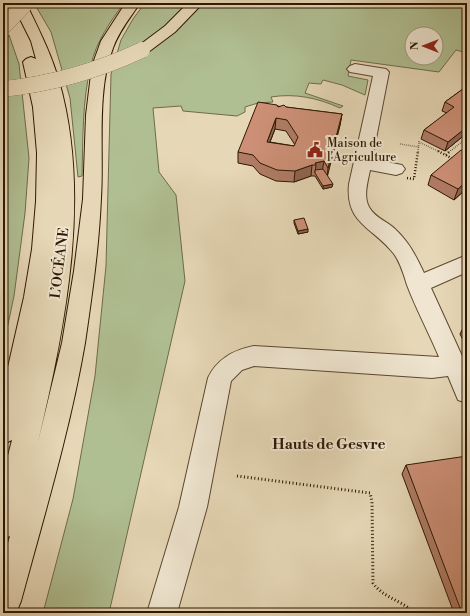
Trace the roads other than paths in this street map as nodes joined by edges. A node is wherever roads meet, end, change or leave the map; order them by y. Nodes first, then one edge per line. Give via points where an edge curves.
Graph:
1 (5, 3) edge
2 (19, 3) edge
3 (26, 3) edge
4 (133, 3) edge
5 (196, 3) edge
6 (3, 27) edge
7 (356, 69) dead end
8 (3, 90) edge
9 (363, 163) junction
10 (401, 173) road end
11 (467, 263) edge
12 (418, 285) junction
13 (454, 366) junction
14 (467, 393) edge
15 (3, 433) edge
16 (3, 524) edge
17 (3, 607) edge
18 (162, 613) edge

1 - 15 highway, L’OCÉANE via 21,35 35,77 44,134 45,210 38,281
2 - 16 highway, L’OCÉANE via 42,48 60,114 65,211 60,269 42,373
3 - 6 highway, bridge
4 - 17 highway via 118,24 100,64 85,271 72,344 54,432
5 - 8 highway, bridge via 170,30 142,50 115,63 71,78
7 - 9 street via 381,72
9 - 10 street
9 - 12 street via 357,195 360,209 404,252
11 - 12 street
12 - 13 street
13 - 14 street
13 - 18 street via 432,368 254,356 245,357 231,364 220,378 193,507

